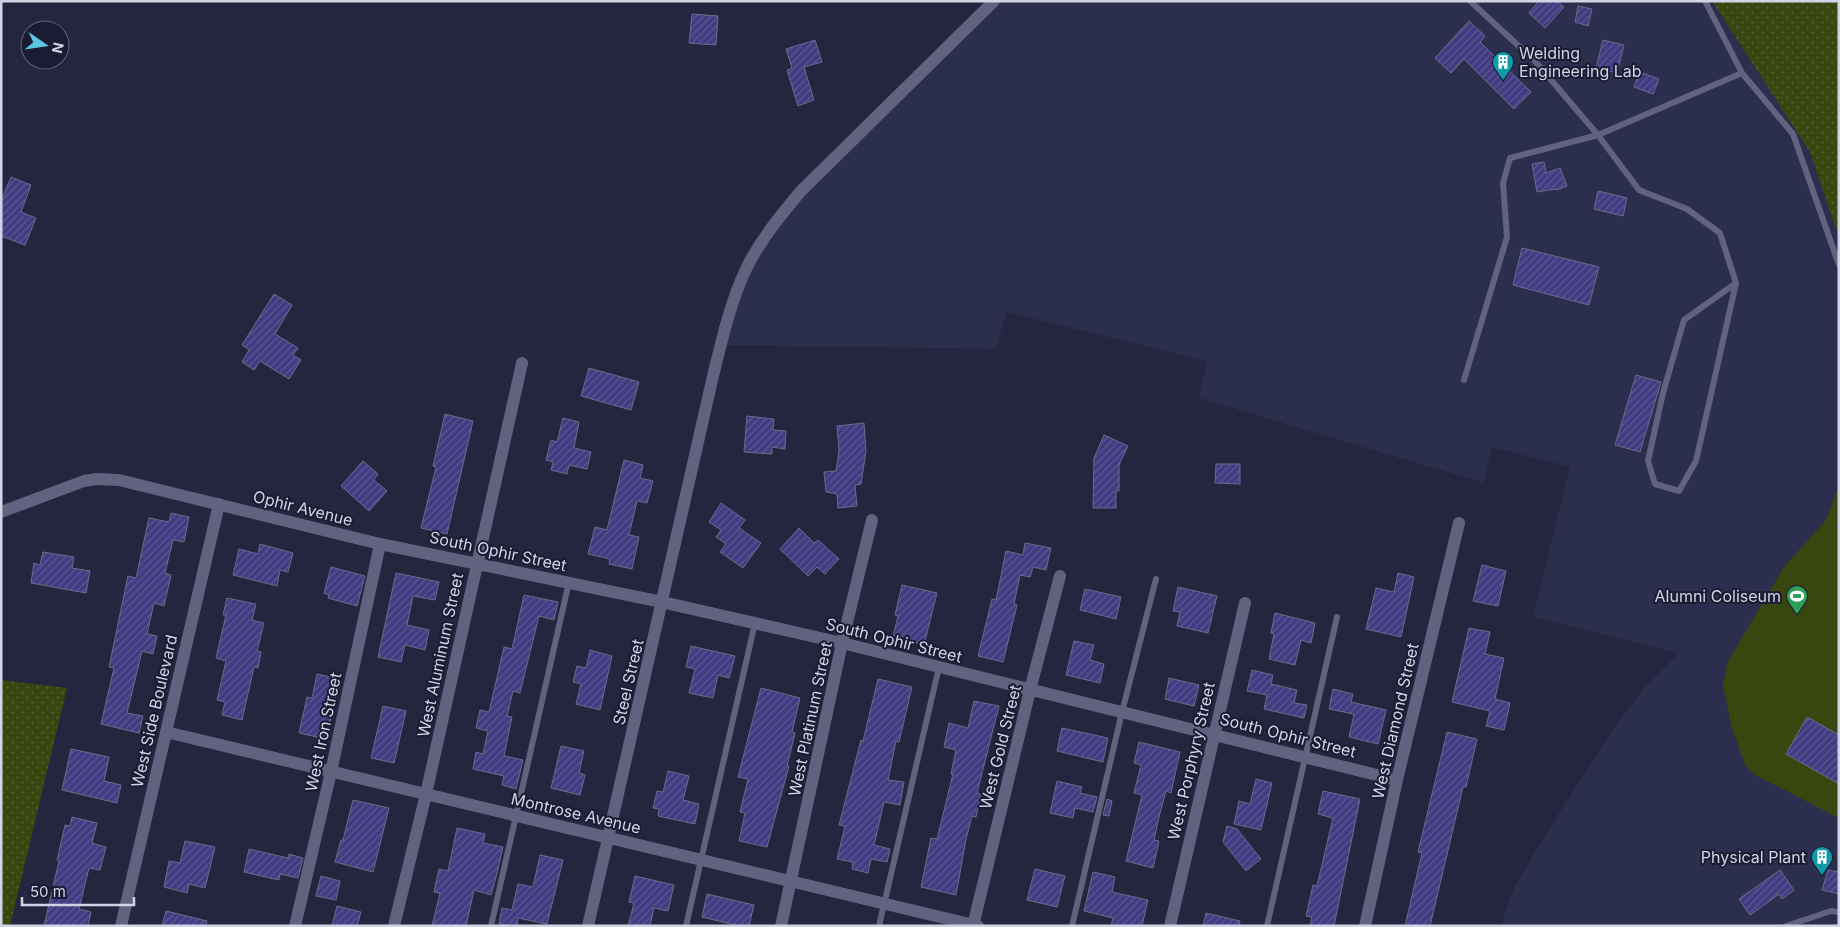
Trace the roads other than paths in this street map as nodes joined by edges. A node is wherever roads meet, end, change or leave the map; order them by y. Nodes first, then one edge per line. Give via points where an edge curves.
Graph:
1 (994, 1) edge
2 (1470, 1) edge
3 (1705, 1) edge
4 (1742, 73) junction
5 (1598, 135) junction
6 (1839, 265) edge
7 (1736, 283) junction
8 (522, 362) dead end
9 (1464, 380) dead end
10 (219, 504) junction
11 (1, 512) edge
12 (872, 520) dead end
13 (1459, 523) dead end
14 (380, 544) junction
15 (477, 563) junction
16 (1060, 576) dead end
17 (1156, 579) dead end
18 (569, 582) junction
19 (662, 602) junction
20 (1245, 603) dead end
21 (1337, 617) dead end
22 (755, 623) junction
23 (842, 643) junction
24 (938, 667) junction
25 (1030, 690) junction
26 (1122, 712) junction
27 (166, 732) junction
28 (1214, 733) junction
29 (1305, 756) junction
30 (331, 772) junction
31 (1397, 780) junction
32 (426, 794) junction
33 (516, 815) junction
34 (609, 837) junction
35 (701, 859) junction
36 (792, 880) junction
37 (885, 903) junction
38 (1839, 912) edge
39 (975, 925) edge
40 (121, 926) edge
41 (295, 926) edge
42 (394, 926) edge
43 (491, 926) edge
44 (588, 926) edge
45 (686, 926) edge
46 (782, 926) edge
47 (879, 926) edge
48 (1072, 926) edge
49 (1170, 926) edge
50 (1267, 926) edge
51 (1365, 926) edge
52 (1786, 926) edge

1 - 19 street, Steel Street via 801,191 773,225 746,269 729,313
2 - 5 lane via 1534,60
3 - 4 lane
4 - 5 lane
4 - 6 lane via 1793,134
5 - 7 lane via 1639,190 1687,209 1720,233
5 - 9 lane via 1510,158 1503,183 1507,237
7 - 7 lane via 1696,461 1679,491 1655,484 1648,461 1684,320
8 - 15 street, West Aluminum Street
10 - 11 street, Ophir Avenue via 119,480 97,479
10 - 14 street, Ophir Avenue
10 - 27 street, West Side Boulevard
12 - 23 street, West Platinum Street
13 - 31 street, West Diamond Street
14 - 15 street, South Ophir Street
14 - 30 street, West Iron Street
15 - 18 street, South Ophir Street
15 - 32 street, West Aluminum Street
16 - 25 street, West Gold Street
17 - 26 lane
18 - 19 street, South Ophir Street
18 - 33 lane
19 - 22 street, South Ophir Street
19 - 34 street, Steel Street
20 - 28 street, West Porphyry Street
21 - 29 lane
22 - 23 street, South Ophir Street
22 - 35 lane
23 - 24 street, South Ophir Street
23 - 36 street, West Platinum Street
24 - 25 street, South Ophir Street
24 - 37 lane
25 - 26 street, South Ophir Street
25 - 39 street, West Gold Street
26 - 28 street, South Ophir Street
26 - 48 lane
27 - 30 street, Montrose Avenue
27 - 40 street, West Side Boulevard
28 - 29 street, South Ophir Street
28 - 49 street, West Porphyry Street
29 - 31 street, South Ophir Street
29 - 50 lane
30 - 32 street, Montrose Avenue
30 - 41 street, West Iron Street
31 - 51 street, West Diamond Street
32 - 33 street, Montrose Avenue
32 - 42 street, West Aluminum Street
33 - 34 street, Montrose Avenue
33 - 43 lane
34 - 35 street, Montrose Avenue
34 - 44 street, Steel Street
35 - 36 street, Montrose Avenue
35 - 45 lane
36 - 37 street, Montrose Avenue
36 - 46 street, West Platinum Street
37 - 39 street, Montrose Avenue
37 - 47 lane
38 - 52 lane via 1831,911

